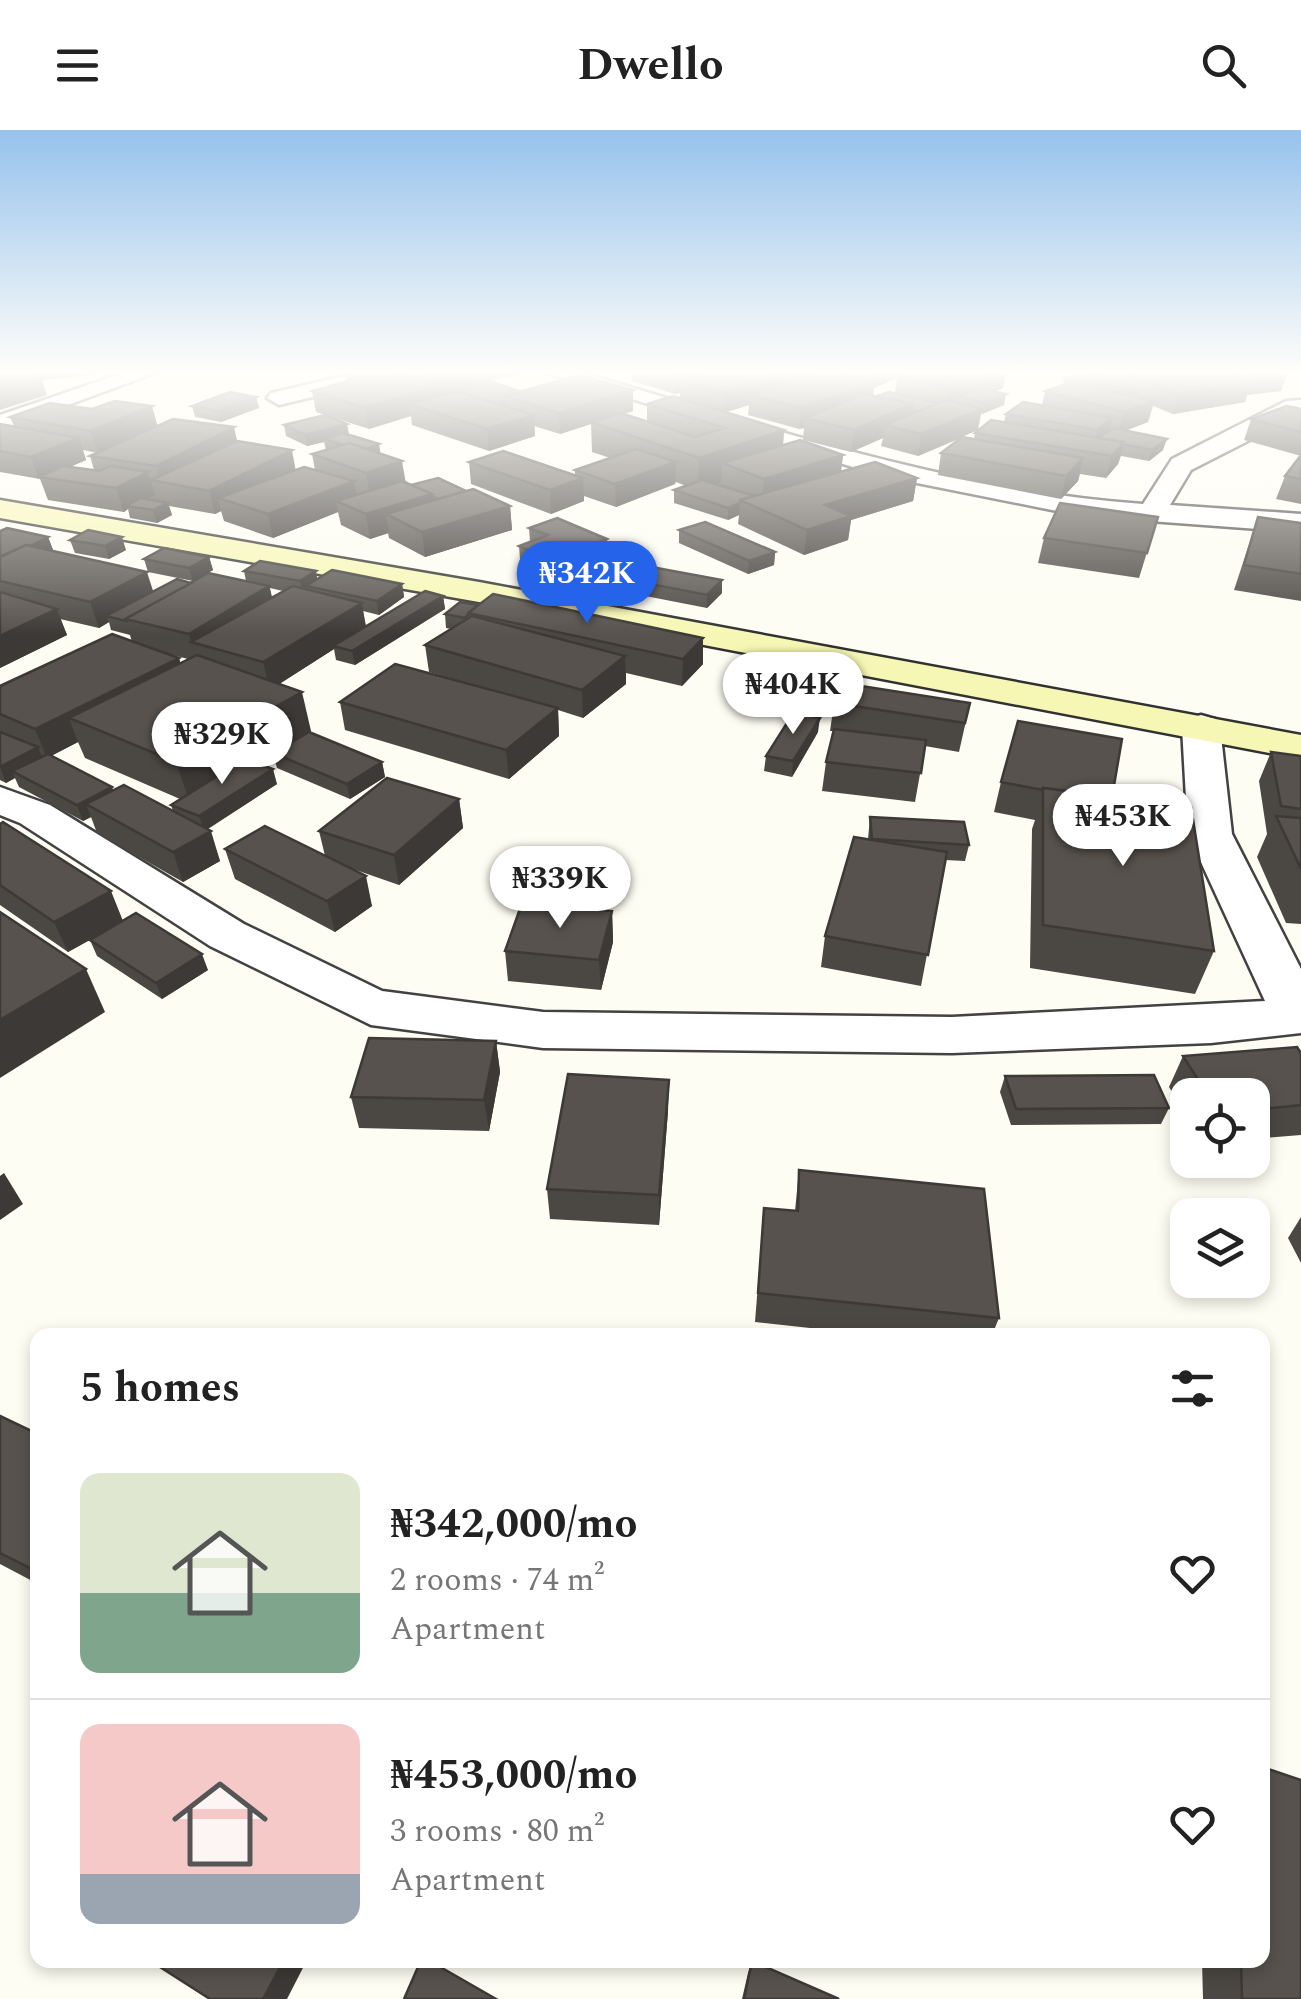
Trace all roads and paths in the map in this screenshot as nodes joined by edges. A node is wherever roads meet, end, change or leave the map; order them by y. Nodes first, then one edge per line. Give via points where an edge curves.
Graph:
1 (855, 460) edge
2 (1190, 460) edge
3 (0, 508) edge
4 (1154, 511) junction
5 (1301, 523) edge
6 (1201, 727) junction
7 (1301, 746) edge
8 (12, 814) edge
9 (1300, 1015) edge

1 - 4 street via 1082,508
2 - 4 street
3 - 6 street
4 - 5 street
6 - 7 street
6 - 9 street via 1210,834
8 - 9 street via 227,935 371,1006 542,1030 952,1035

